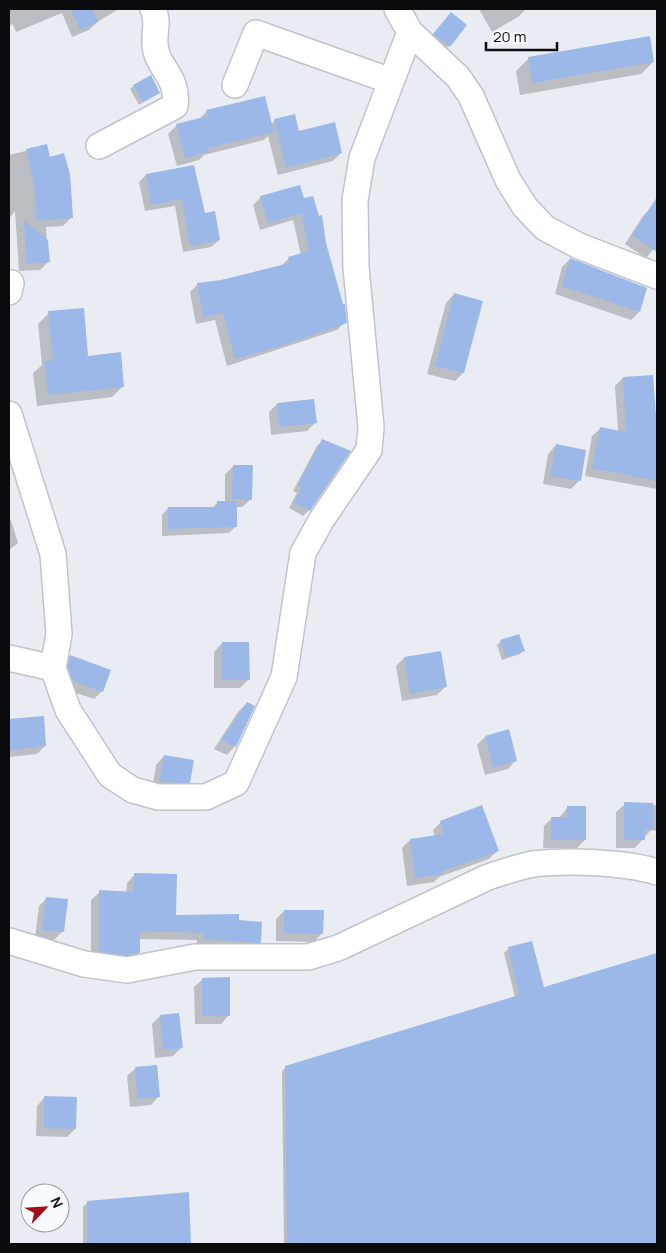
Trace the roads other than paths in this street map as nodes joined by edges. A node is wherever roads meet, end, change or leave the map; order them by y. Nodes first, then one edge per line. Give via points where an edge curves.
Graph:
1 (153, 9) edge
2 (397, 9) edge
3 (410, 32) junction
4 (391, 80) junction
5 (236, 85) dead end
6 (99, 146) dead end
7 (657, 276) edge
8 (9, 414) edge
9 (9, 658) edge
10 (53, 668) junction
11 (657, 872) edge
12 (9, 941) edge

1 - 6 street via 157,25 154,45 174,83 177,94 175,106
2 - 3 street
3 - 4 street
3 - 7 street via 458,77 471,96 508,180 545,228 580,246
4 - 5 street via 256,33
4 - 10 street via 362,158 355,200 356,266 372,427 369,450 303,553 284,677 236,783 206,797 158,797 132,790 110,775 68,710
8 - 10 street via 53,554 59,634
9 - 10 street
11 - 12 street via 617,865 533,864 488,877 338,948 308,957 195,957 127,970 84,964

